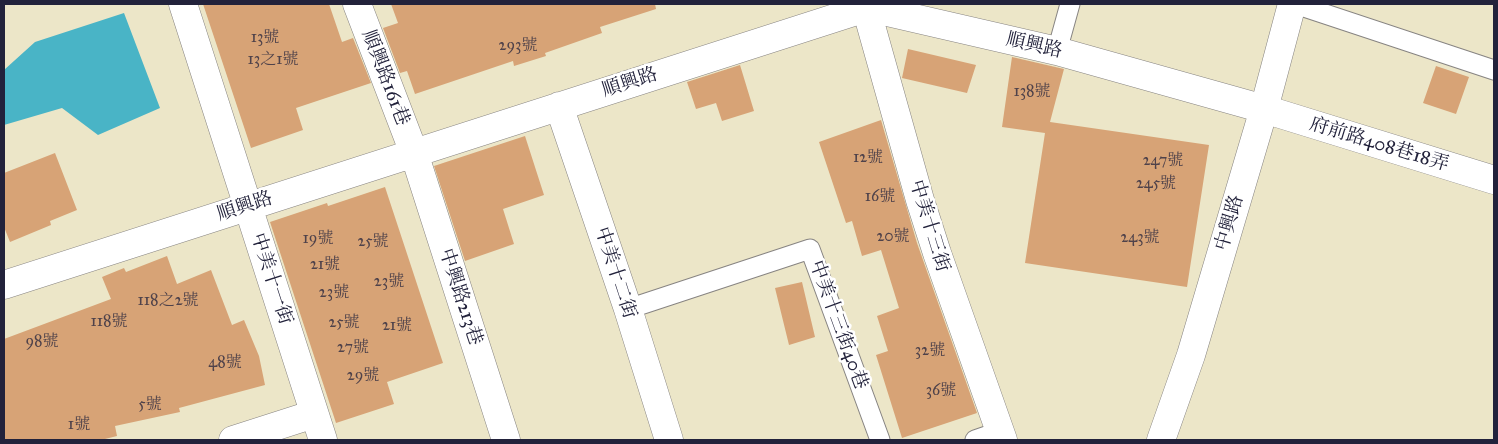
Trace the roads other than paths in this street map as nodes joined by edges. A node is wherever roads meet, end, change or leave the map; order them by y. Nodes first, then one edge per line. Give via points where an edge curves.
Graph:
1 (184, 4) edge
2 (357, 4) edge
3 (1070, 4) edge
4 (1294, 4) edge
5 (859, 6) edge
6 (1057, 51) junction
7 (1494, 70) edge
8 (559, 106) junction
9 (1264, 109) junction
10 (414, 153) junction
11 (1494, 180) edge
12 (248, 206) junction
13 (4, 285) edge
14 (628, 309) junction
15 (314, 414) junction
16 (1002, 436) edge
17 (233, 440) edge
18 (322, 440) edge
19 (506, 440) edge
20 (669, 440) edge
21 (880, 440) edge
22 (975, 440) edge
23 (1162, 440) edge

1 - 12 street, 中美十一街
2 - 10 street, 順興路161巷
3 - 6 lane
4 - 7 lane
4 - 9 street, 中興路
5 - 6 street, 順興路
5 - 8 street, 順興路
5 - 16 street, 中美十三街 via 934,244
6 - 9 street, 順興路
8 - 10 street, 順興路
8 - 14 street, 中美十二街
9 - 11 street, 府前路408巷18弄
9 - 23 street, 中興路 via 1191,355
10 - 12 street, 順興路
10 - 19 street, 中興路213巷
12 - 13 street, 順興路
12 - 15 street, 中美十一街
14 - 20 street, 中美十二街
14 - 21 lane, 中美十三街40巷 via 810,249
15 - 17 street
15 - 18 street, 中美十一街
16 - 22 lane

